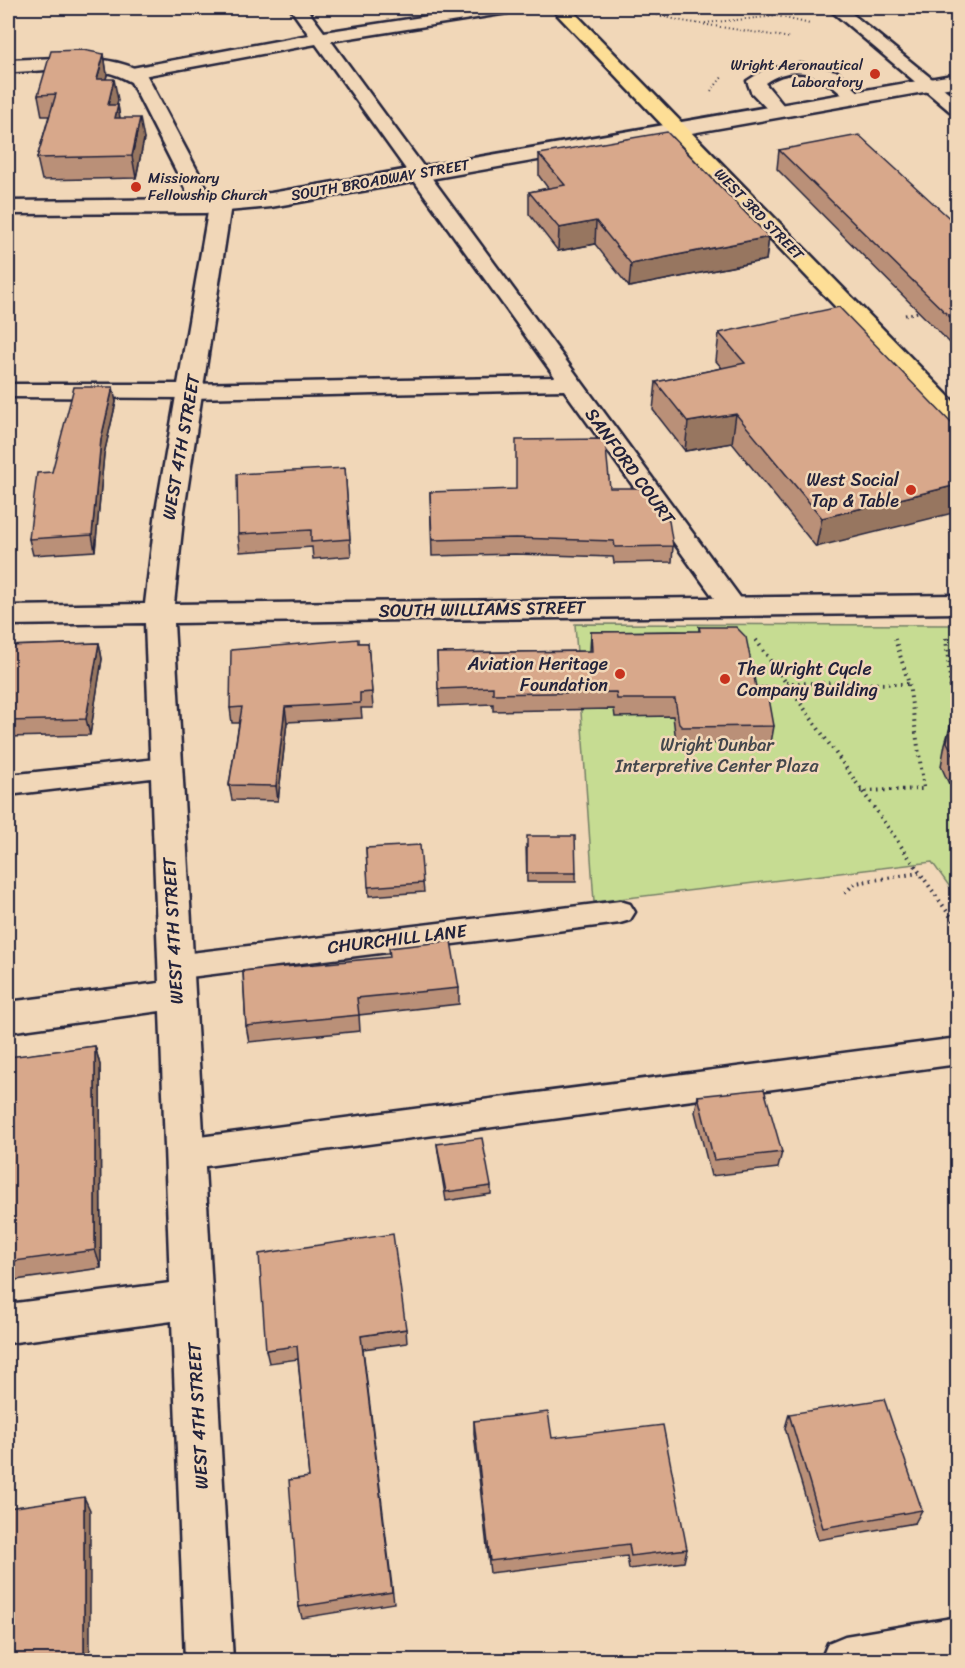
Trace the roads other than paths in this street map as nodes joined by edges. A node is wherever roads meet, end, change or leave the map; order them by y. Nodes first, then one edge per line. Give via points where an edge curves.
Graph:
1 (298, 8) edge
2 (508, 8) edge
3 (560, 8) edge
4 (836, 8) edge
5 (320, 38) junction
6 (8, 66) edge
7 (132, 73) junction
8 (957, 80) edge
9 (929, 85) junction
10 (856, 98) junction
11 (957, 109) edge
12 (779, 111) junction
13 (679, 129) junction
14 (419, 173) junction
15 (212, 206) junction
16 (8, 208) edge
17 (569, 383) junction
18 (8, 391) edge
19 (189, 391) junction
20 (957, 421) edge
21 (957, 604) edge
22 (733, 606) junction
23 (159, 614) junction
24 (8, 615) edge
25 (166, 768) junction
26 (8, 785) edge
27 (620, 912) dead end
28 (175, 981) junction
29 (8, 1017) edge
30 (957, 1051) edge
31 (184, 1154) junction
32 (192, 1299) junction
33 (8, 1324) edge
34 (957, 1641) edge
35 (209, 1660) edge
36 (845, 1660) edge

1 - 5 lane, SANFORD COURT
2 - 5 lane
3 - 13 main road, WEST 3RD STREET
4 - 9 lane
5 - 7 lane
5 - 14 lane, SANFORD COURT
6 - 7 street via 105,66
7 - 15 street via 139,78
8 - 9 street, SOUTH BROADWAY STREET
9 - 10 street, SOUTH BROADWAY STREET
9 - 11 lane
10 - 12 street, SOUTH BROADWAY STREET
10 - 12 lane via 828,73 812,69 763,75 756,81 757,88
12 - 13 street, SOUTH BROADWAY STREET
13 - 14 street, SOUTH BROADWAY STREET
13 - 20 main road, WEST 3RD STREET
14 - 15 street, SOUTH BROADWAY STREET via 271,200
14 - 17 lane, SANFORD COURT
15 - 16 street, SOUTH BROADWAY STREET
15 - 19 street, WEST 4TH STREET via 210,288
17 - 19 lane
17 - 22 lane, SANFORD COURT
18 - 19 lane
19 - 23 street, WEST 4TH STREET via 163,556
21 - 22 street, SOUTH WILLIAMS STREET
22 - 23 street, SOUTH WILLIAMS STREET
23 - 24 street, SOUTH WILLIAMS STREET
23 - 25 street, WEST 4TH STREET
25 - 26 lane
25 - 28 street, WEST 4TH STREET
27 - 28 lane, CHURCHILL LANE
28 - 29 street
28 - 31 street, WEST 4TH STREET
30 - 31 lane
31 - 32 street, WEST 4TH STREET
32 - 33 street
32 - 35 street, WEST 4TH STREET
34 - 36 street

